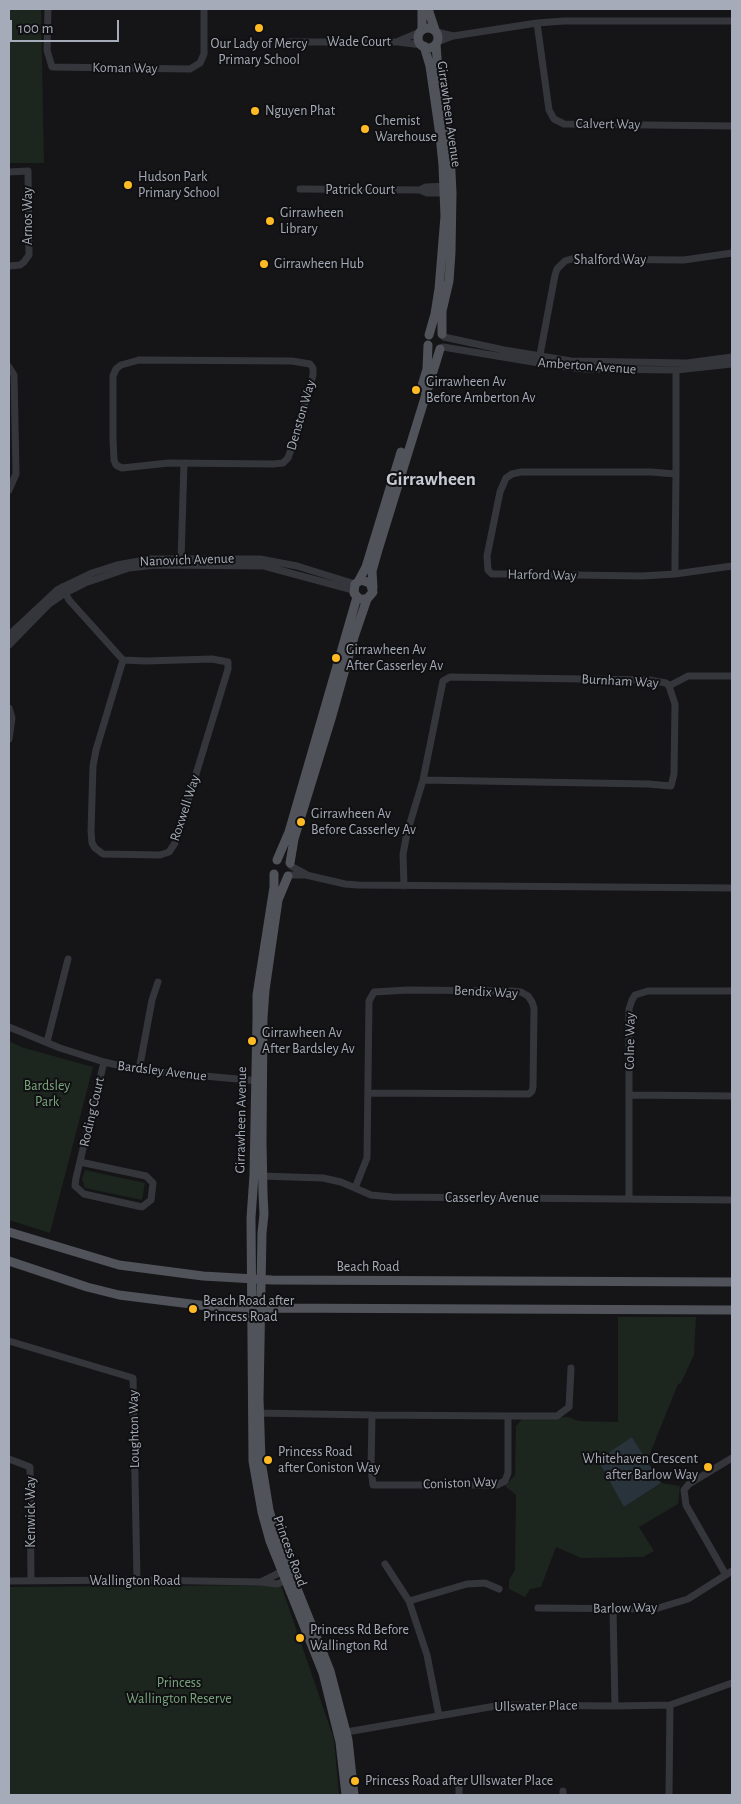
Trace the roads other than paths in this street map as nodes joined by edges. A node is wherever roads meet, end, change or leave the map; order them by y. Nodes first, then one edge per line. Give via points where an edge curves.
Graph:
1 (48, 9) edge
2 (204, 9) edge
3 (422, 9) edge
4 (428, 9) edge
5 (732, 21) edge
6 (536, 23) junction
7 (421, 31) junction
8 (436, 37) junction
9 (289, 42) dead end
10 (398, 42) junction
11 (423, 46) junction
12 (732, 126) edge
13 (9, 172) edge
14 (300, 189) dead end
15 (448, 190) junction
16 (732, 253) edge
17 (9, 266) edge
18 (429, 335) junction
19 (443, 335) junction
20 (428, 345) junction
21 (441, 348) junction
22 (732, 357) edge
23 (539, 360) junction
24 (732, 364) edge
25 (9, 367) edge
26 (676, 367) junction
27 (184, 463) junction
28 (676, 474) junction
29 (9, 490) edge
30 (182, 561) junction
31 (732, 566) edge
32 (676, 574) junction
33 (356, 588) junction
34 (373, 589) junction
35 (63, 590) junction
36 (367, 599) junction
37 (9, 635) edge
38 (9, 644) edge
39 (123, 660) junction
40 (732, 676) edge
41 (669, 686) junction
42 (9, 708) edge
43 (9, 739) edge
44 (423, 780) junction
45 (277, 860) junction
46 (290, 870) junction
47 (274, 874) junction
48 (404, 886) junction
49 (732, 888) edge
50 (68, 960) dead end
51 (158, 982) dead end
52 (732, 991) edge
53 (9, 1027) edge
54 (47, 1042) junction
55 (104, 1062) junction
56 (139, 1070) junction
57 (259, 1080) junction
58 (369, 1093) junction
59 (630, 1095) junction
60 (732, 1096) edge
61 (80, 1162) junction
62 (258, 1176) junction
63 (355, 1188) junction
64 (629, 1199) junction
65 (732, 1200) edge
66 (9, 1232) edge
67 (9, 1261) edge
68 (257, 1279) junction
69 (732, 1282) edge
70 (257, 1308) junction
71 (732, 1310) edge
72 (9, 1341) edge
73 (571, 1368) dead end
74 (256, 1413) junction
75 (372, 1415) junction
76 (508, 1416) junction
77 (732, 1458) edge
78 (9, 1459) edge
79 (385, 1564) dead end
80 (285, 1570) junction
81 (729, 1573) edge
82 (137, 1580) junction
83 (289, 1580) junction
84 (9, 1581) edge
85 (31, 1581) junction
86 (260, 1582) junction
87 (499, 1589) dead end
88 (409, 1601) junction
89 (538, 1608) dead end
90 (613, 1609) junction
91 (732, 1683) edge
92 (670, 1705) junction
93 (615, 1706) junction
94 (439, 1716) junction
95 (342, 1733) junction
96 (459, 1785) dead end
97 (346, 1795) edge
98 (354, 1795) edge
99 (459, 1795) edge
100 (669, 1795) edge

1 - 2 street, Koman Way via 47,50 52,67 190,69 200,63 204,54
3 - 7 main road
4 - 8 main road, Girrawheen Avenue
5 - 6 street
6 - 8 street
6 - 12 street, Calvert Way via 549,110 554,119 564,124
7 - 8 main road via 428,28
7 - 10 street, Wade Court
7 - 11 main road via 419,40
8 - 11 main road via 430,47
8 - 15 main road, Girrawheen Avenue via 450,151
9 - 10 street, Wade Court
10 - 11 street, Wade Court
11 - 15 main road, Girrawheen Avenue via 430,66
13 - 17 street, Arnos Way via 28,172 29,256 20,265
14 - 15 street, Patrick Court via 420,190 427,193
15 - 18 main road, Girrawheen Avenue via 442,266
15 - 19 main road, Girrawheen Avenue via 451,252 442,311
16 - 23 street, Shalford Way via 684,260 565,261 554,275
18 - 19 main road via 436,331
18 - 20 main road
19 - 21 main road
19 - 23 street, Amberton Avenue
20 - 21 main road via 433,349
20 - 33 main road, Girrawheen Avenue via 427,369 366,567
21 - 23 street, Amberton Avenue
21 - 34 main road via 372,571
22 - 26 street, Amberton Avenue
23 - 26 street, Amberton Avenue
24 - 26 street, Amberton Avenue
25 - 29 street via 14,375 16,474
26 - 28 street
27 - 27 street, Denston Way via 283,463 294,441 313,375 310,364 292,361 151,360 121,365 113,376 116,465 130,468
27 - 30 street
28 - 32 street
28 - 32 street, Harford Way via 512,474 506,478 500,492 487,556 488,570 492,574
30 - 33 street, Nanovich Avenue via 264,566
30 - 35 street, Nanovich Avenue via 129,568
31 - 32 street
33 - 34 main road via 367,581
33 - 36 main road via 362,599
33 - 45 main road, Girrawheen Avenue via 289,832
34 - 36 main road
35 - 37 street, Nanovich Avenue via 49,596
35 - 38 street, Nanovich Avenue
35 - 39 street
36 - 46 main road, Girrawheen Avenue via 294,839
39 - 39 street, Roxwell Way via 92,766 92,843 103,854 160,855 169,852 175,843 228,662 212,659
40 - 41 street via 688,676
41 - 44 street, Burnham Way via 649,680 450,677 443,681
41 - 44 street, Burnham Way via 675,704 671,786
42 - 43 street via 12,718
44 - 48 street, Burnham Way via 403,854
45 - 46 main road via 284,859
45 - 47 main road, Girrawheen Avenue via 273,865
46 - 47 main road via 280,878
46 - 48 street via 345,884
46 - 57 main road, Girrawheen Avenue via 278,900 265,990
47 - 57 main road, Girrawheen Avenue via 257,995
48 - 49 street
50 - 54 street
51 - 56 street
52 - 59 street, Colne Way via 648,991 635,995 629,1009
53 - 54 street, Bardsley Avenue
54 - 55 street, Bardsley Avenue
55 - 56 street, Bardsley Avenue
55 - 61 street, Roding Court
56 - 57 street, Bardsley Avenue
57 - 62 main road, Girrawheen Avenue
58 - 58 street, Bendix Way via 529,1094 533,1087 532,1002 522,992 512,991 374,992 369,1001
58 - 63 street, Bendix Way via 367,1158
59 - 60 street
59 - 64 street, Colne Way
61 - 61 street, Roding Court via 146,1176 153,1183 151,1200 142,1207 84,1194 75,1186
62 - 63 street, Casserley Avenue via 323,1178
62 - 68 main road, Girrawheen Avenue via 251,1218
63 - 64 street, Casserley Avenue via 371,1195 392,1197
64 - 65 street, Casserley Avenue
66 - 68 main road, Beach Road via 119,1265
67 - 70 main road via 119,1295 207,1306
68 - 69 main road, Beach Road
68 - 70 main road, Girrawheen Avenue
70 - 71 main road
70 - 74 main road, Princess Road
72 - 82 street, Loughton Way via 132,1378
73 - 76 street via 569,1407 557,1416
74 - 75 street
74 - 80 main road, Princess Road via 253,1461 260,1503 270,1541
75 - 76 street
75 - 76 street, Coniston Way via 373,1485 384,1486 498,1485 508,1473
77 - 81 street via 684,1490 686,1505
78 - 85 street, Kenwick Way via 30,1467
79 - 88 street
80 - 83 main road, Princess Road
80 - 86 street, Wallington Road
81 - 90 street, Barlow Way via 688,1599 667,1607
82 - 85 street, Wallington Road
82 - 86 street, Wallington Road
83 - 86 street, Wallington Road via 277,1584
83 - 95 main road, Princess Road
84 - 85 street, Wallington Road
87 - 88 street via 485,1583 467,1584
88 - 94 street via 427,1655
89 - 90 street, Barlow Way
90 - 93 street
91 - 92 street, Ullswater Place
92 - 93 street, Ullswater Place
92 - 100 street
93 - 94 street, Ullswater Place via 501,1705
94 - 95 street, Ullswater Place
95 - 97 main road, Princess Road
95 - 98 main road, Princess Road via 352,1771
96 - 99 street

